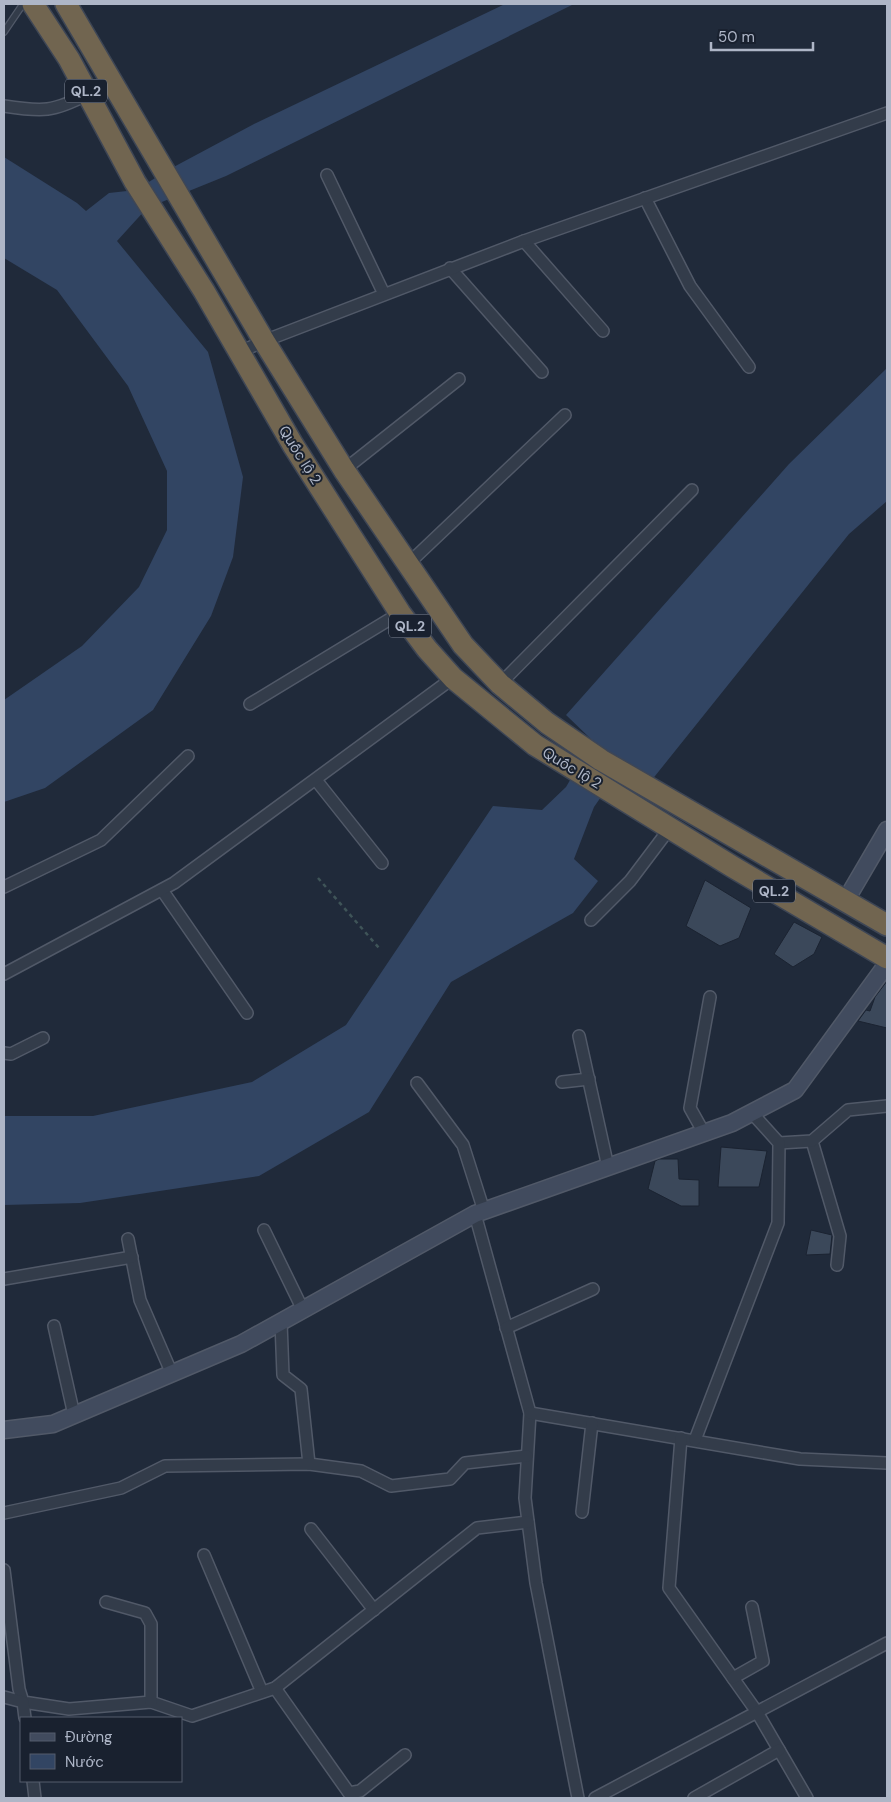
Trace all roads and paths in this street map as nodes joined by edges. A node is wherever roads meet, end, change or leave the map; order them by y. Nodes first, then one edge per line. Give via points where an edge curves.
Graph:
1 (23, 4) edge
2 (34, 4) edge
3 (66, 4) edge
4 (4, 32) edge
5 (88, 94) junction
6 (4, 106) edge
7 (887, 113) edge
8 (327, 175) dead end
9 (645, 198) junction
10 (524, 241) junction
11 (450, 268) junction
12 (384, 294) junction
13 (602, 332) dead end
14 (264, 341) junction
15 (240, 352) junction
16 (749, 367) dead end
17 (542, 372) dead end
18 (459, 379) dead end
19 (565, 414) dead end
20 (344, 470) junction
21 (692, 490) dead end
22 (408, 564) junction
23 (400, 613) junction
24 (453, 678) junction
25 (500, 684) junction
26 (250, 704) dead end
27 (188, 756) dead end
28 (316, 780) junction
29 (666, 824) junction
30 (887, 830) edge
31 (382, 863) dead end
32 (318, 878) dead end
33 (4, 887) edge
34 (162, 890) junction
35 (846, 900) junction
36 (591, 920) dead end
37 (887, 925) edge
38 (379, 948) dead end
39 (887, 958) edge
40 (887, 964) edge
41 (4, 974) edge
42 (710, 997) dead end
43 (247, 1013) dead end
44 (580, 1036) dead end
45 (43, 1038) dead end
46 (4, 1054) edge
47 (589, 1079) junction
48 (562, 1082) dead end
49 (417, 1083) dead end
50 (887, 1106) edge
51 (752, 1113) junction
52 (704, 1133) junction
53 (812, 1141) junction
54 (779, 1143) junction
55 (608, 1167) junction
56 (479, 1212) junction
57 (264, 1230) dead end
58 (128, 1239) dead end
59 (132, 1257) junction
60 (837, 1264) dead end
61 (4, 1279) edge
62 (593, 1289) dead end
63 (303, 1310) junction
64 (281, 1322) junction
65 (54, 1326) dead end
66 (506, 1328) junction
67 (172, 1374) junction
68 (530, 1413) junction
69 (74, 1415) junction
70 (592, 1423) junction
71 (4, 1430) edge
72 (681, 1438) junction
73 (695, 1440) junction
74 (527, 1456) junction
75 (887, 1463) edge
76 (309, 1464) junction
77 (582, 1512) dead end
78 (4, 1513) edge
79 (528, 1522) junction
80 (310, 1529) dead end
81 (204, 1555) dead end
82 (4, 1570) edge
83 (106, 1602) dead end
84 (752, 1607) dead end
85 (374, 1610) junction
86 (887, 1643) edge
87 (733, 1678) junction
88 (275, 1688) junction
89 (262, 1692) junction
90 (4, 1697) edge
91 (23, 1702) junction
92 (151, 1702) junction
93 (758, 1712) junction
94 (25, 1717) edge
95 (779, 1750) junction
96 (405, 1755) dead end
97 (33, 1782) edge
98 (35, 1798) edge
99 (578, 1798) edge
100 (595, 1798) edge
101 (694, 1798) edge
102 (808, 1798) edge

1 - 4 lane
2 - 5 highway, Quốc lộ 2 / QL.2
3 - 14 highway, Quốc lộ 2 / QL.2
5 - 6 street via 49,111
5 - 15 highway, Quốc lộ 2 / QL.2 via 135,182
7 - 9 street
8 - 12 street
9 - 10 street
9 - 16 street via 690,286
10 - 11 street
10 - 13 street
11 - 12 street
11 - 17 street
12 - 14 street
14 - 15 street
14 - 20 highway, Quốc lộ 2 / QL.2
15 - 23 highway, Quốc lộ 2 / QL.2 via 293,445
18 - 20 street
19 - 22 street
20 - 22 highway, Quốc lộ 2 / QL.2
21 - 25 street
22 - 25 highway, Quốc lộ 2 / QL.2 via 463,644
23 - 24 highway, Quốc lộ 2 / QL.2
23 - 26 street
24 - 28 street
24 - 29 highway, Quốc lộ 2 / QL.2 via 535,745
25 - 35 highway, Quốc lộ 2 / QL.2 via 570,739
27 - 33 street via 101,840
28 - 31 street
28 - 34 street
29 - 36 street via 630,881
29 - 39 highway, QL.2
30 - 35 street
32 - 38 path
34 - 41 street
34 - 43 street
35 - 37 highway, QL.2
40 - 51 street via 795,1090
42 - 52 street via 690,1108
44 - 47 street
45 - 46 street via 11,1054
47 - 48 street
47 - 55 street
49 - 56 street via 463,1145
50 - 53 street via 848,1110
51 - 52 street
51 - 54 street
52 - 55 street
53 - 54 street
53 - 60 street via 840,1236
54 - 73 street via 778,1223
55 - 56 street
56 - 63 street
56 - 66 street
57 - 63 street
58 - 59 street
59 - 61 street
59 - 67 street via 140,1300
62 - 66 street
63 - 64 street
64 - 67 street via 241,1344
64 - 76 street via 283,1375 301,1389
65 - 69 street
66 - 68 street
67 - 69 street
68 - 70 street
68 - 74 street
69 - 71 street via 53,1424
70 - 72 street
70 - 77 street
72 - 73 street
72 - 87 street via 669,1588
73 - 75 street via 800,1459
74 - 76 street via 465,1463 450,1479 391,1486 361,1471
74 - 79 street via 525,1498
76 - 78 street via 165,1466 120,1488
79 - 85 street via 477,1528
79 - 99 street via 536,1583
80 - 85 street
81 - 89 street
82 - 91 street
83 - 92 street via 145,1613 151,1624
84 - 87 street via 763,1661
85 - 88 street
86 - 93 street
87 - 93 street
88 - 89 street
88 - 96 street via 350,1793 360,1791
89 - 92 street via 192,1716
90 - 91 street
91 - 92 street via 69,1709
91 - 94 street
93 - 95 street
93 - 100 street
95 - 101 street
95 - 102 street
97 - 98 street

